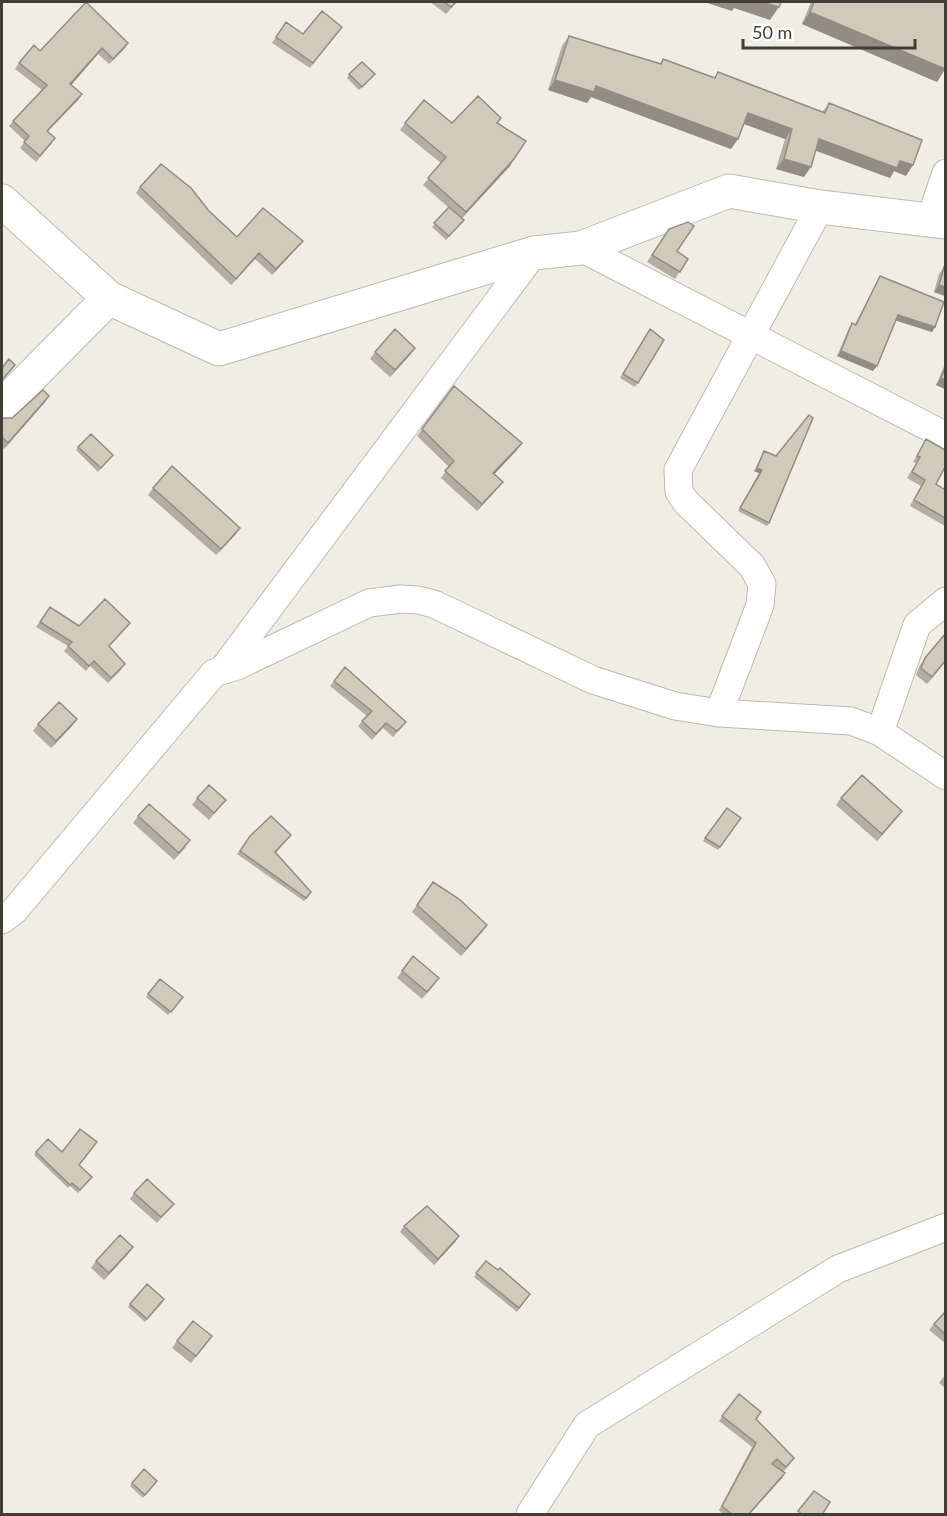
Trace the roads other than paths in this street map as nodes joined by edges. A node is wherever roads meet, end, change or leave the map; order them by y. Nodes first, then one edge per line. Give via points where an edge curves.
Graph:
1 (945, 173) edge
2 (2, 201) edge
3 (820, 207) junction
4 (938, 221) edge
5 (581, 248) junction
6 (534, 253) junction
7 (109, 298) junction
8 (750, 335) junction
9 (2, 406) edge
10 (945, 436) edge
11 (945, 601) edge
12 (224, 668) junction
13 (719, 713) junction
14 (880, 732) junction
15 (945, 776) edge
16 (2, 920) edge
17 (945, 1227) edge
18 (530, 1515) edge

1 - 4 street
2 - 7 street
3 - 4 street
3 - 5 street via 729,191
3 - 8 street
5 - 6 street
5 - 8 street
6 - 7 street via 219,350
6 - 12 street
7 - 9 street
8 - 10 street
8 - 13 street via 678,470 679,492 686,502 752,566 762,584 760,605
11 - 14 street via 916,625
12 - 13 street via 237,666 353,609 401,599 434,604 593,680 675,706
12 - 16 street via 207,682 14,911
13 - 14 street via 851,721
14 - 15 street
17 - 18 street via 838,1269 587,1425

